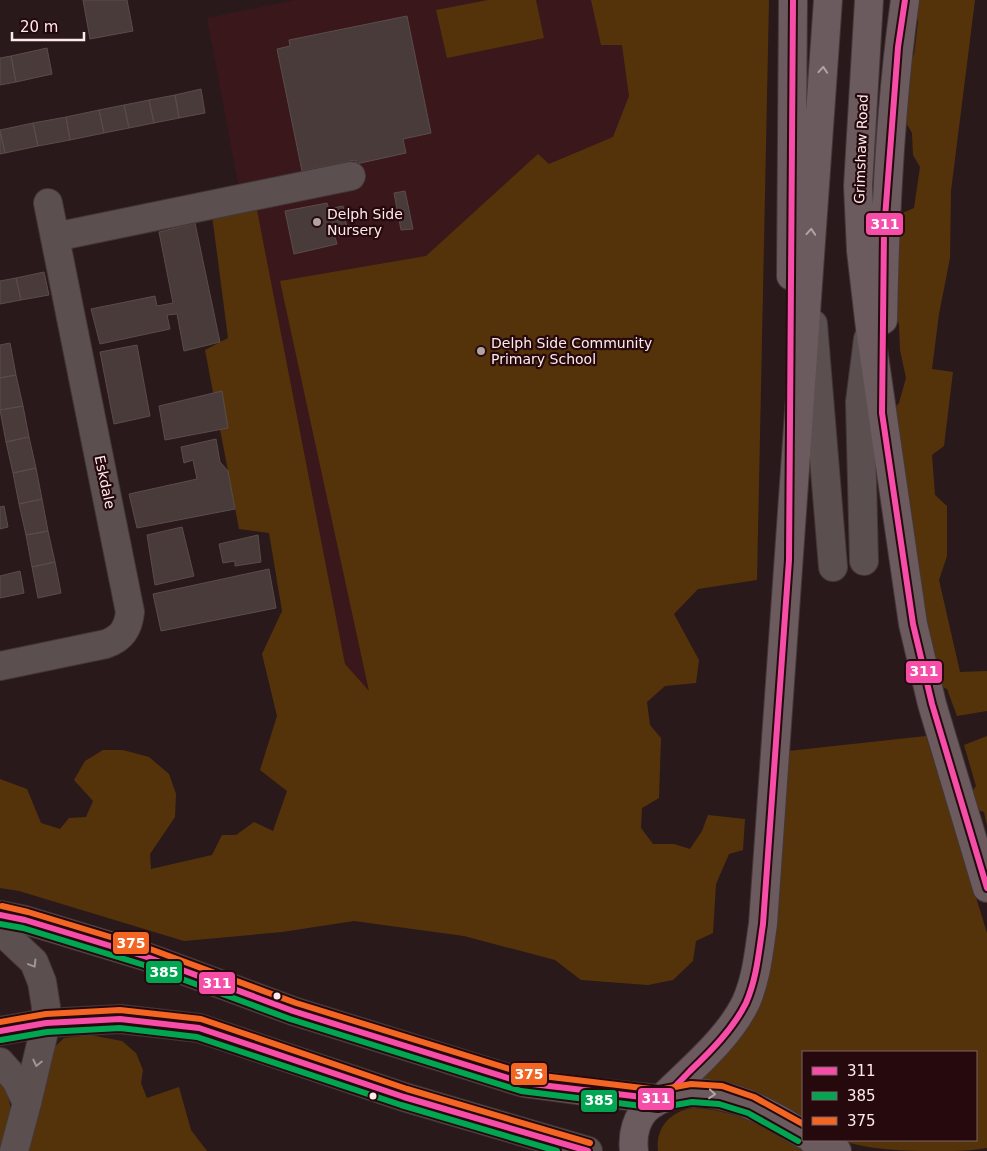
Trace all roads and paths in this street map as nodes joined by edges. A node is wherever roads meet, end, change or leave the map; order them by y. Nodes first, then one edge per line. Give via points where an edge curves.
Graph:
1 (793, 0) edge
2 (828, 0) edge
3 (868, 0) edge
4 (905, 0) edge
5 (351, 176) dead end
6 (48, 203) dead end
7 (55, 237) junction
8 (808, 266) junction
9 (870, 328) junction
10 (882, 413) junction
11 (789, 560) junction
12 (864, 561) dead end
13 (833, 566) dead end
14 (0, 666) edge
15 (987, 888) edge
16 (0, 915) edge
17 (0, 930) edge
18 (46, 1024) junction
19 (0, 1031) edge
20 (0, 1062) edge
21 (661, 1098) junction
22 (27, 1103) junction
23 (802, 1133) edge
24 (814, 1141) edge
25 (14, 1151) edge
26 (588, 1151) edge
27 (634, 1151) edge
28 (837, 1151) edge

1 - 11 main road
8 -> 2 main road
3 - 9 main road, Grimshaw Road via 858,186
4 - 10 main road via 898,47 884,231
5 - 7 street
6 - 7 street, Eskdale
7 - 14 street, Eskdale via 130,612 129,623 125,632 106,644
8 - 11 main road
8 - 13 street
9 - 10 main road, Grimshaw Road
9 - 12 street, Grimshaw Road via 860,402
10 - 15 main road, Grimshaw Road via 913,624 932,704
11 - 21 main road via 763,924 756,972 746,1002 728,1032
16 - 21 street via 147,957 292,1011 524,1083
17 -> 18 street via 34,962 42,982
18 - 19 street
18 -> 22 street
18 - 26 street via 120,1018 199,1028 404,1097
20 - 22 street via 16,1080
21 -> 23 main road via 692,1093 721,1095 751,1105
21 - 27 main road via 645,1109 637,1124
22 - 25 street
24 - 28 main road

